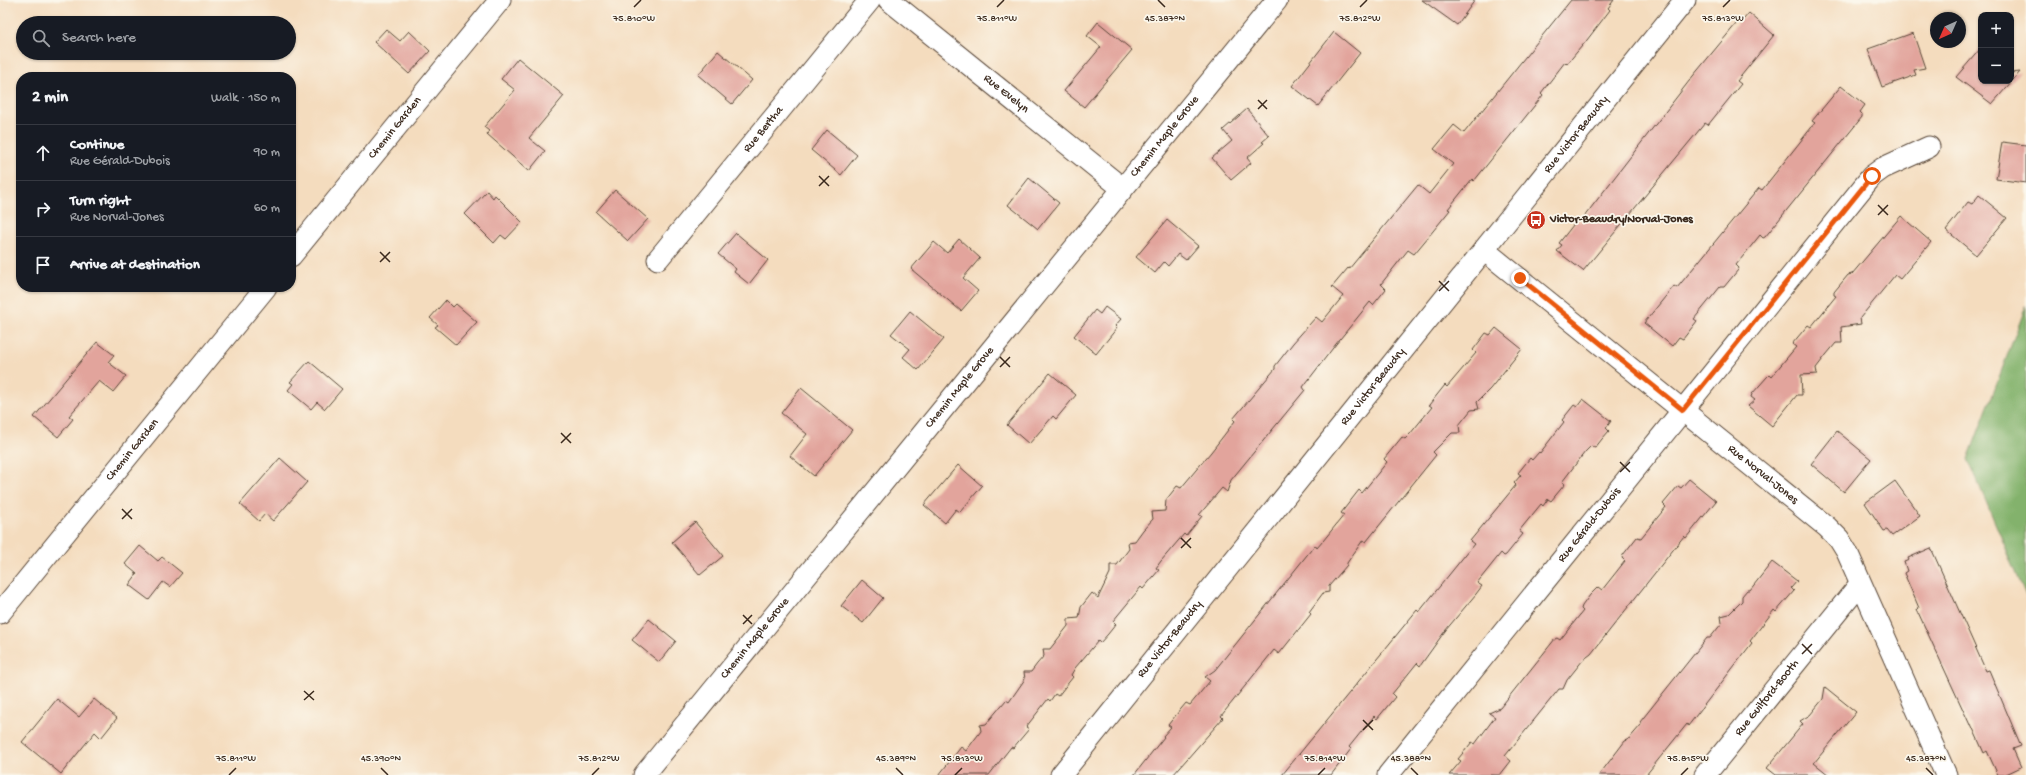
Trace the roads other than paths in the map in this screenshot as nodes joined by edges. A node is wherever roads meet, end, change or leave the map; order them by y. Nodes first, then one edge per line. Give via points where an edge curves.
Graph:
1 (500, 0) edge
2 (870, 0) edge
3 (889, 0) edge
4 (1277, 0) edge
5 (1685, 0) edge
6 (1930, 147) dead end
7 (1122, 188) junction
8 (296, 250) edge
9 (1484, 250) junction
10 (658, 259) dead end
11 (262, 292) edge
12 (1683, 410) junction
13 (1860, 584) junction
14 (0, 613) edge
15 (644, 775) edge
16 (1061, 775) edge
17 (1388, 775) edge
18 (1705, 775) edge
19 (1946, 775) edge

1 - 8 street, Chemin Garden
2 - 10 street, Rue Bertha
3 - 7 street, Rue Evelyn
4 - 7 street, Chemin Maple Grove
5 - 9 street, Rue Victor-Beaudry
6 - 12 street, Rue Gérald-Dubois via 1883,168 1872,176
7 - 15 street, Chemin Maple Grove
9 - 12 street, Rue Norval-Jones
9 - 16 street, Rue Victor-Beaudry
11 - 14 street, Chemin Garden
12 - 13 street, Rue Norval-Jones via 1839,538
12 - 17 street, Rue Gérald-Dubois
13 - 18 street, Rue Guilford-Booth
13 - 19 street, Rue Norval-Jones

